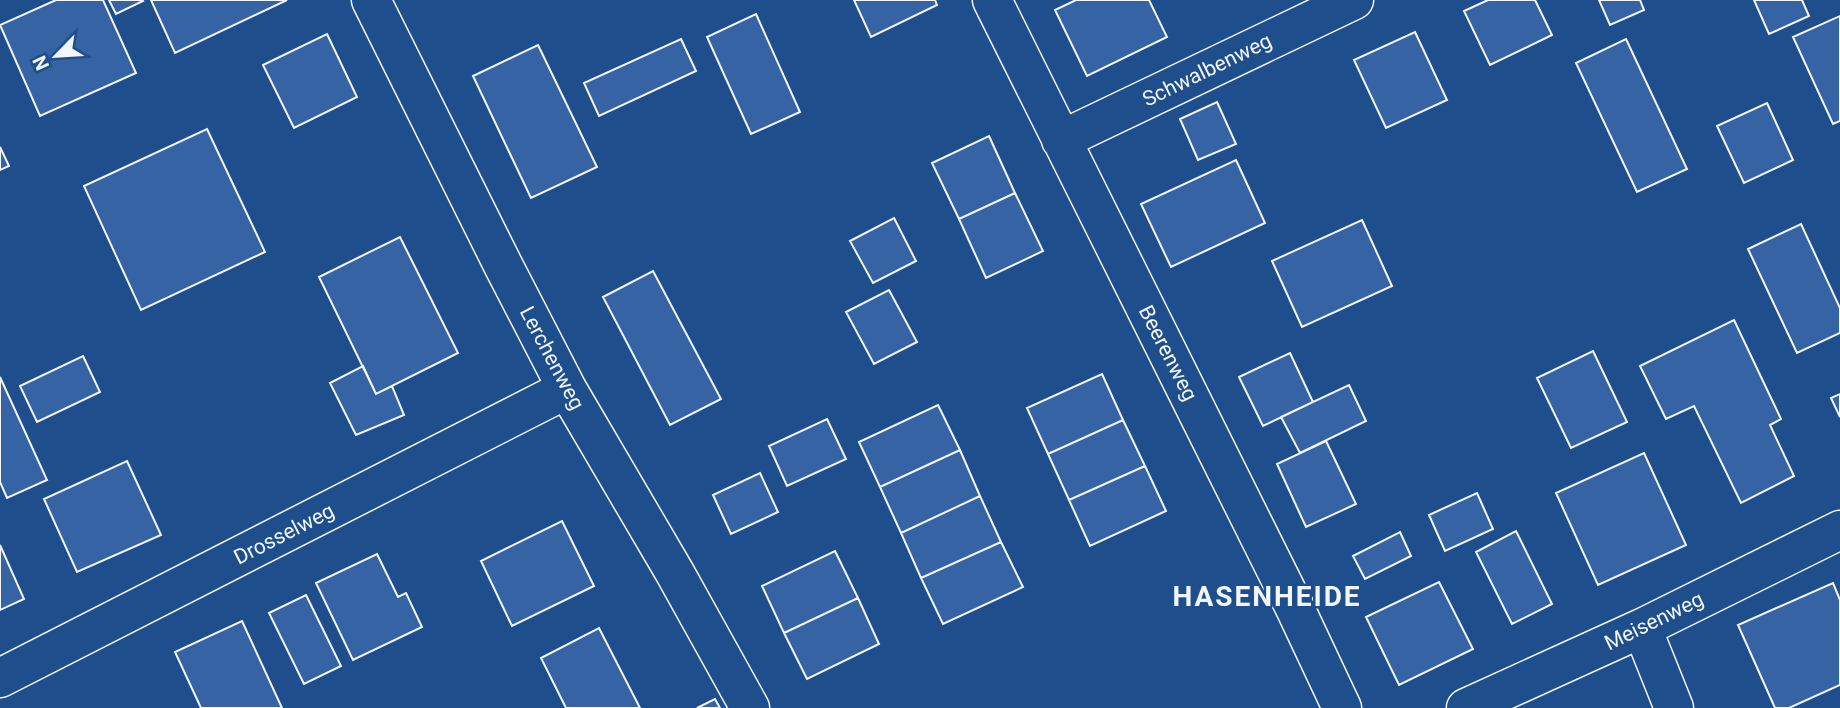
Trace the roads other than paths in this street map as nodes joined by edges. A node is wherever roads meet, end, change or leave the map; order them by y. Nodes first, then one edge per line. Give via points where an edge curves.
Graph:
1 (371, 0) edge
2 (992, 0) edge
3 (1354, 0) edge
4 (1061, 140) junction
5 (567, 389) junction
6 (1840, 530) edge
7 (1642, 628) junction
8 (0, 678) edge
9 (750, 708) edge
10 (1342, 708) edge
11 (1466, 708) edge
12 (1674, 708) edge

1 - 5 street, Lerchenweg
2 - 4 street, Beerenweg
3 - 4 street, Schwalbenweg
4 - 10 street, Beerenweg
5 - 8 street, Drosselweg
5 - 9 street, Lerchenweg
6 - 7 street, Meisenweg
7 - 11 street, Meisenweg
7 - 12 street

